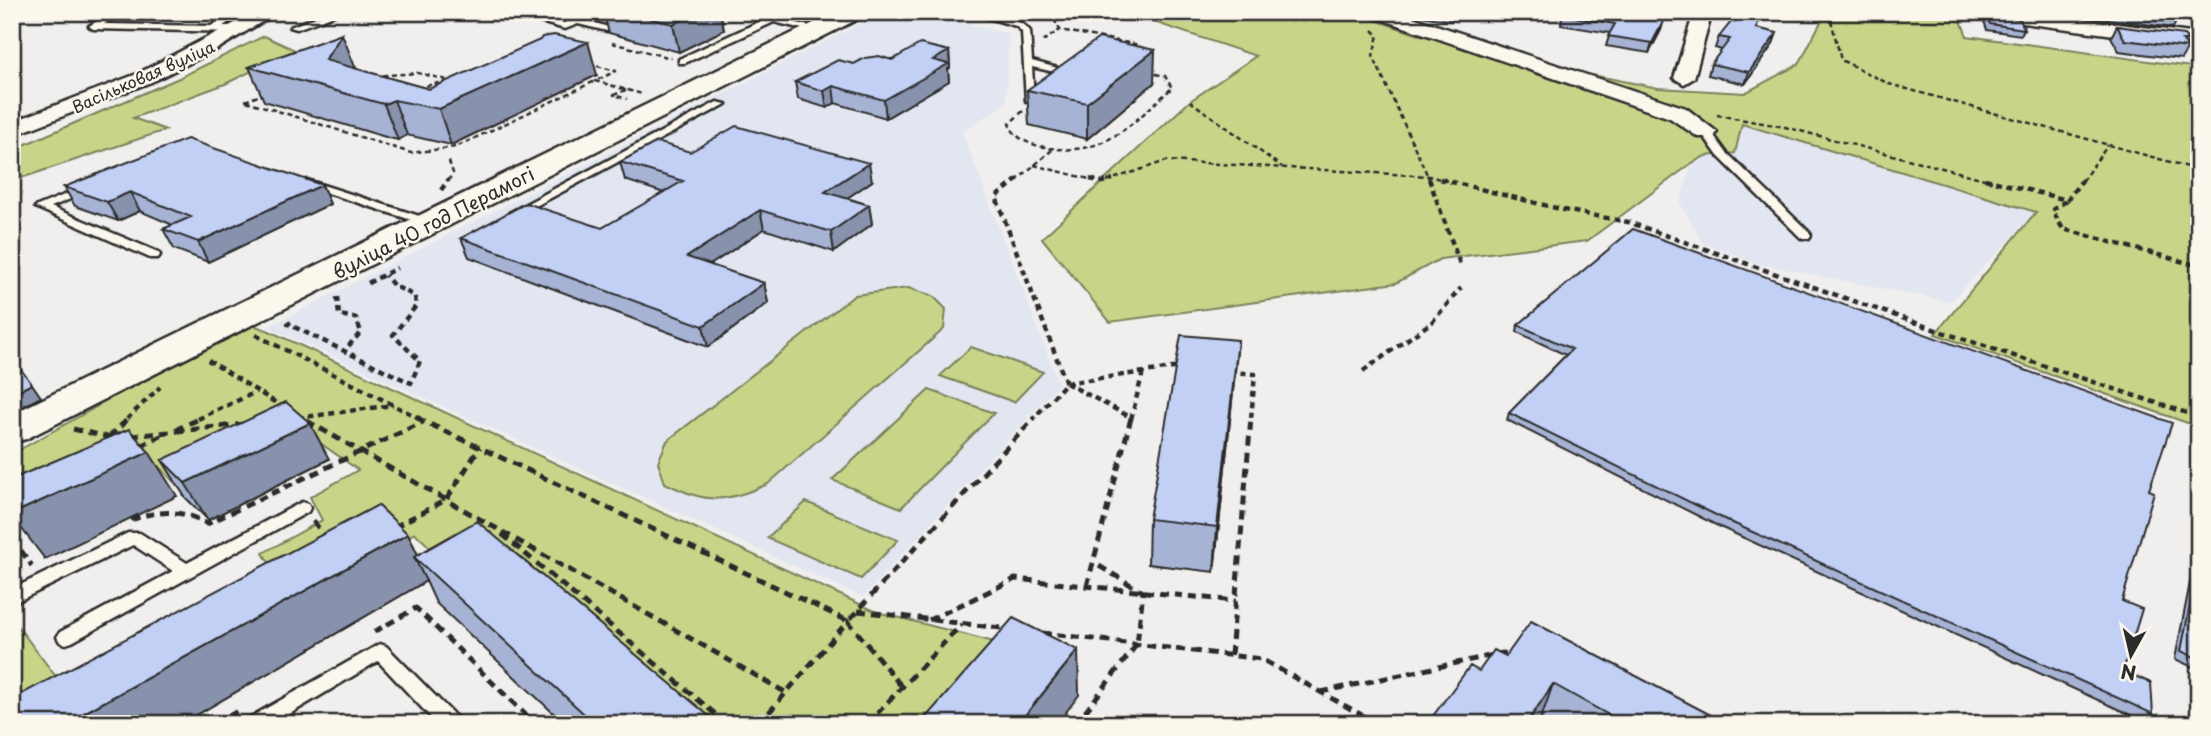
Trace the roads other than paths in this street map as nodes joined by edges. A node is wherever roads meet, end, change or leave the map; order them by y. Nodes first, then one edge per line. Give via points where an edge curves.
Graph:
1 (119, 12) edge
2 (269, 12) edge
3 (338, 12) edge
4 (509, 12) edge
5 (597, 12) edge
6 (746, 12) edge
7 (854, 12) edge
8 (971, 12) edge
9 (1703, 12) edge
10 (1976, 12) edge
11 (773, 19) junction
12 (1374, 20) edge
13 (241, 21) edge
14 (577, 21) junction
15 (294, 27) dead end
16 (607, 28) dead end
17 (213, 29) junction
18 (818, 30) junction
19 (2199, 40) edge
20 (682, 61) dead end
21 (1029, 63) junction
22 (1684, 78) dead end
23 (1048, 85) edge
24 (1038, 92) edge
25 (721, 104) dead end
26 (12, 129) edge
27 (1706, 132) joint
28 (299, 181) edge
29 (96, 185) edge
30 (435, 209) junction
31 (503, 219) edge
32 (1805, 235) dead end
33 (154, 255) dead end
34 (12, 430) edge
35 (302, 508) dead end
36 (186, 571) junction
37 (12, 597) edge
38 (66, 637) dead end
39 (443, 722) edge
40 (256, 724) edge

1 - 17 lane via 93,26
2 - 13 street, Васільковая вуліца
3 - 15 lane
4 - 14 lane via 565,26
5 - 14 lane
6 - 11 lane
7 - 18 street, вуліца 40 год Перамогі
8 - 21 lane via 1019,24 1026,31
9 - 22 street
10 - 19 street
11 - 18 lane
11 - 20 lane
12 - 27 street via 1678,113
13 - 17 lane
13 - 17 lane
13 - 26 street, Васільковая вуліца via 141,80
14 - 16 lane
18 - 30 street, вуліца 40 год Перамогі
21 - 23 lane via 1067,72
21 - 24 lane via 1029,99
25 - 31 lane
27 - 32 lane via 1722,154
28 - 30 lane
29 - 33 lane via 41,207
30 - 34 street, вуліца 40 год Перамогі
35 - 36 lane
36 - 37 lane via 134,537
36 - 38 lane
39 - 40 lane via 380,651

